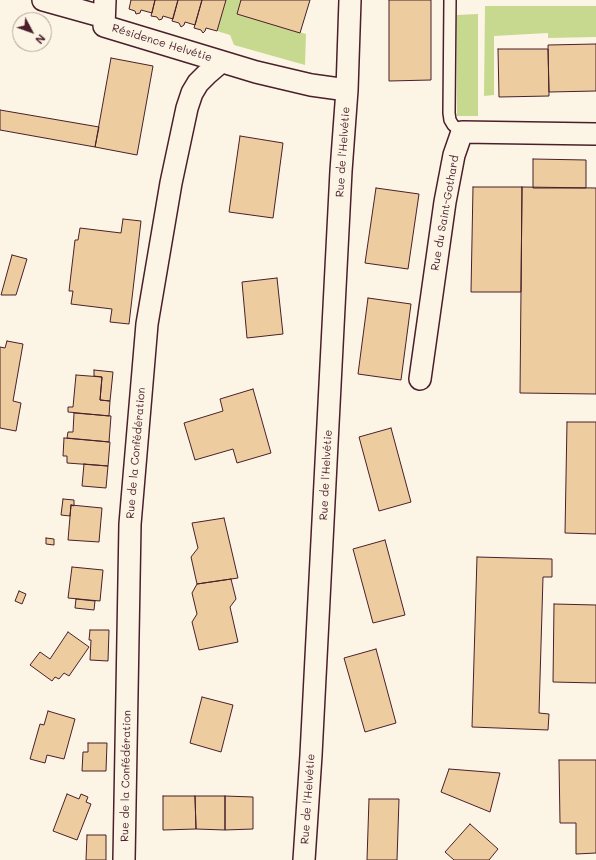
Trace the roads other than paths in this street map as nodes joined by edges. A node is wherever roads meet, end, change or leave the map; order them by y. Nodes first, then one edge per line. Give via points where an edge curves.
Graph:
1 (43, 0) edge
2 (350, 0) edge
3 (450, 0) edge
4 (104, 8) edge
5 (221, 62) junction
6 (347, 90) junction
7 (462, 132) junction
8 (596, 134) edge
9 (420, 379) dead end
10 (124, 860) edge
11 (304, 860) edge

1 - 4 street
2 - 6 street, Rue de l'Helvétie
3 - 7 lane via 449,113 453,125
4 - 5 street, Résidence Helvétie via 104,26
5 - 6 street via 311,86
5 - 10 street, Rue de la Confédération via 198,83 187,108 171,183 147,324 130,524
6 - 11 street, Rue de l'Helvétie
7 - 8 street
7 - 9 street, Rue du Saint-Gothard via 454,155 445,202

